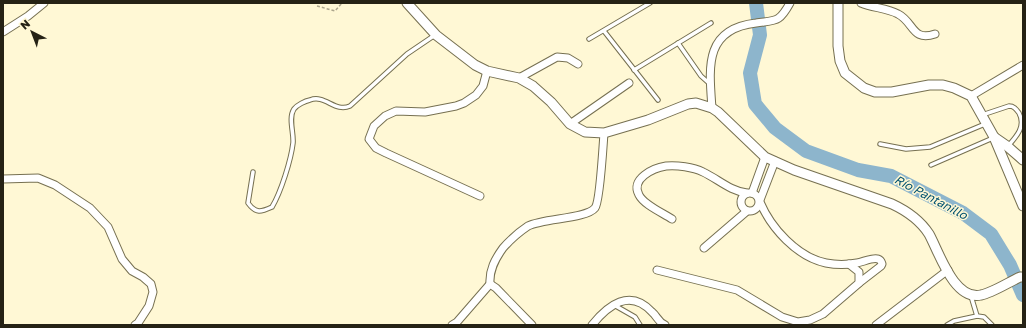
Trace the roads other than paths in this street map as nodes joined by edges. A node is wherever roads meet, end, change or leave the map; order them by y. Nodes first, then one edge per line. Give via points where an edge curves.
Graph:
1 (44, 3) edge
2 (407, 3) edge
3 (650, 3) edge
4 (790, 3) edge
5 (838, 3) edge
6 (861, 3) edge
7 (711, 23) dead end
8 (604, 30) junction
9 (3, 32) edge
10 (935, 34) dead end
11 (436, 35) junction
12 (589, 39) dead end
13 (678, 43) junction
14 (578, 64) dead end
15 (1023, 66) edge
16 (634, 70) junction
17 (487, 71) junction
18 (519, 78) junction
19 (629, 84) dead end
20 (710, 84) junction
21 (971, 96) junction
22 (658, 100) dead end
23 (712, 108) junction
24 (984, 119) junction
25 (570, 124) junction
26 (604, 133) junction
27 (994, 137) junction
28 (880, 144) dead end
29 (1008, 146) junction
30 (766, 157) junction
31 (1023, 160) edge
32 (775, 162) junction
33 (931, 165) dead end
34 (253, 172) dead end
35 (3, 179) edge
36 (736, 192) junction
37 (749, 193) junction
38 (480, 196) dead end
39 (760, 201) junction
40 (1023, 203) edge
41 (745, 210) junction
42 (765, 214) junction
43 (672, 219) dead end
44 (704, 248) dead end
45 (849, 264) junction
46 (657, 270) dead end
47 (948, 270) junction
48 (1021, 276) edge
49 (860, 282) junction
50 (490, 284) junction
51 (971, 294) junction
52 (613, 305) junction
53 (977, 316) junction
54 (135, 325) edge
55 (452, 325) edge
56 (532, 325) edge
57 (592, 325) edge
58 (640, 325) edge
59 (665, 325) edge
60 (876, 325) edge
61 (947, 325) edge
62 (992, 325) edge

1 - 9 street
2 - 11 street
3 - 8 lane
4 - 20 street via 783,15 776,20 741,26 725,33 716,44 711,59
5 - 21 street via 840,61 854,82 875,92 943,85
6 - 10 street via 897,14 908,22 917,34 927,37
7 - 13 lane
8 - 12 lane
8 - 16 lane
11 - 17 street via 475,65
11 - 34 lane via 408,54 350,106 342,108 318,98 299,104 292,119 291,154 276,200 272,207 263,211 255,211 248,203
13 - 16 lane
13 - 20 lane via 701,76
14 - 18 street via 568,58 557,57
15 - 21 street
16 - 22 lane
17 - 18 street
17 - 38 street via 483,86 476,95 464,103 425,112 396,111 385,116 374,126 370,139 376,148
18 - 25 street via 551,102
19 - 25 street
20 - 23 street
21 - 24 street
23 - 26 street via 696,103 688,104 648,120
23 - 30 street
24 - 27 street
24 - 28 lane via 930,147 906,149
24 - 29 lane via 1009,106 1016,108 1022,119 1022,129
25 - 26 street via 585,132
26 - 50 street via 596,208 588,214 529,226 511,239 499,253 491,268
27 - 29 street
27 - 33 lane
27 - 40 street
29 - 31 street
30 - 32 street
30 - 37 street
32 - 39 street
32 - 47 street via 907,211 929,234
35 - 54 street via 38,178 55,185 90,208 108,227 122,259 132,271 151,284 153,292 149,306
36 - 37 street
36 - 41 street
36 - 43 street via 701,171 682,166 667,166 647,173 640,180 639,196
37 - 39 street via 757,195
37 - 41 street via 742,196
39 - 41 street via 757,208
39 - 42 street
41 - 42 street
41 - 44 street
42 - 45 street via 783,236 801,252 817,260
45 - 49 street via 859,272
45 - 49 street via 875,259 881,261 881,266
46 - 49 street via 737,290 782,317 798,322 823,314
47 - 51 street via 958,286
47 - 60 street
48 - 51 street via 980,295
50 - 55 street
50 - 56 street
51 - 53 lane
52 - 57 street
52 - 58 lane via 635,317
52 - 59 street via 626,300 640,301 660,323
53 - 61 lane
53 - 62 lane via 984,317

